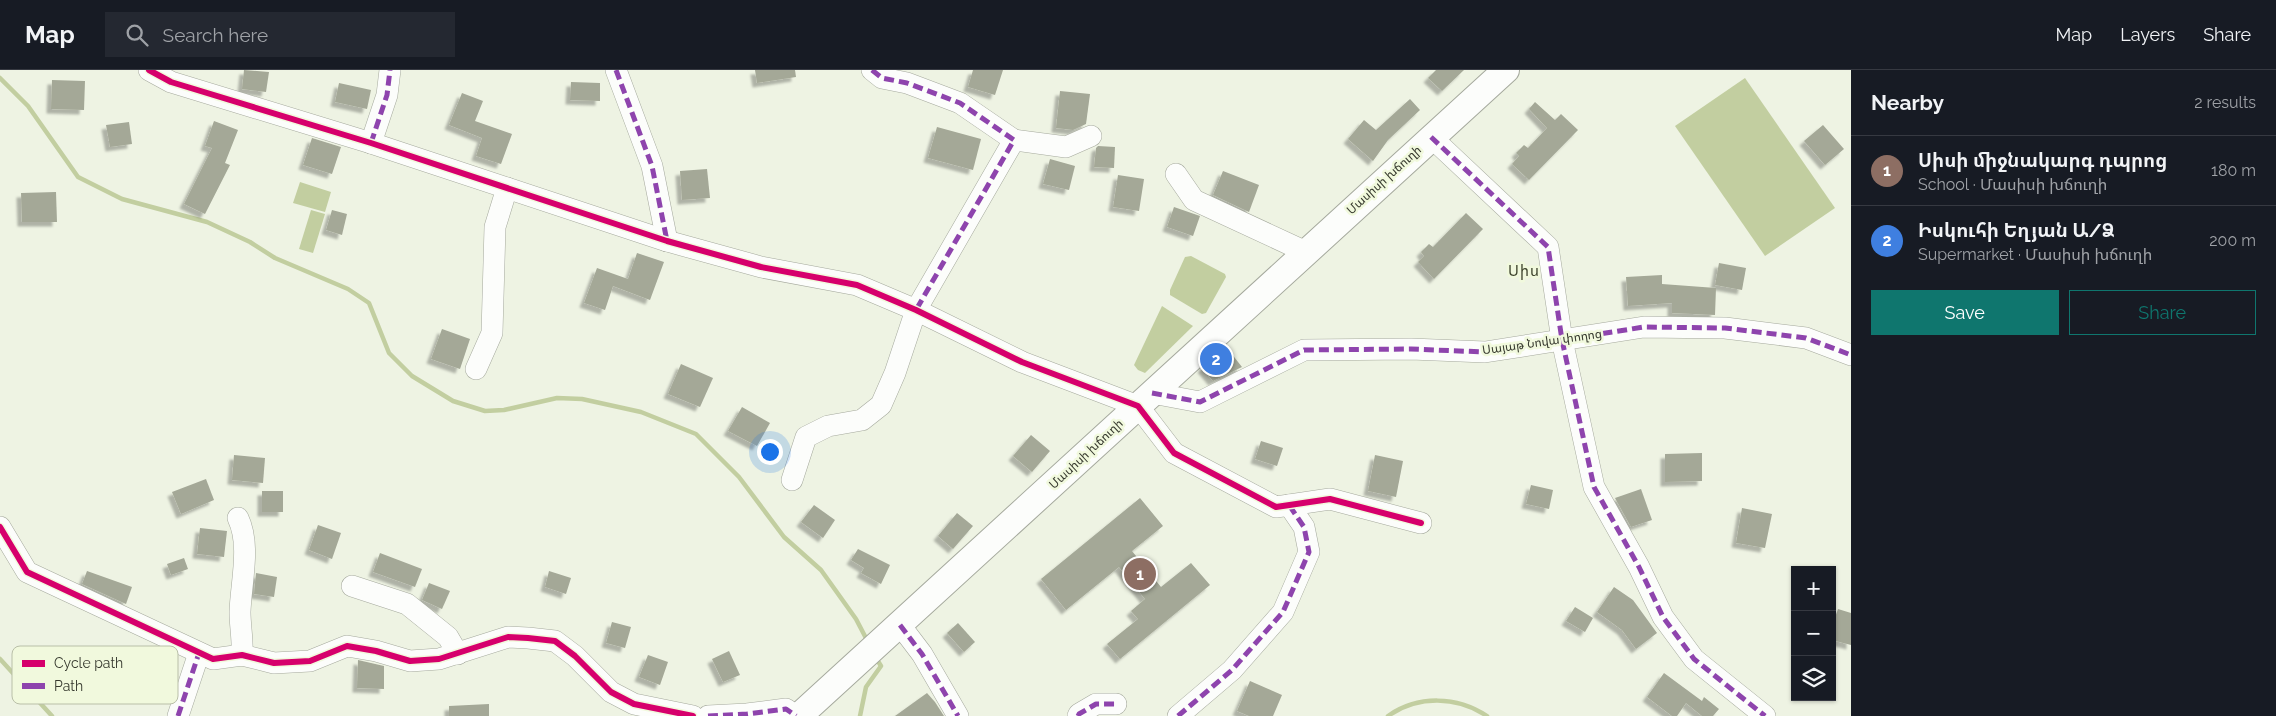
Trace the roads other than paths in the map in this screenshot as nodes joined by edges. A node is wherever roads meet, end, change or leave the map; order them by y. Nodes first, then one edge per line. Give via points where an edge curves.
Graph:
1 (149, 70) edge
2 (390, 70) edge
3 (616, 70) edge
4 (872, 70) edge
5 (1506, 70) edge
6 (1091, 136) dead end
7 (1431, 138) junction
8 (1014, 140) junction
9 (371, 143) junction
10 (1176, 174) dead end
11 (506, 188) junction
12 (667, 241) junction
13 (1306, 252) junction
14 (916, 310) junction
15 (1562, 340) junction
16 (1851, 355) edge
17 (476, 369) dead end
18 (1145, 399) junction
19 (792, 480) dead end
20 (1289, 505) junction
21 (238, 518) dead end
22 (1421, 523) dead end
23 (0, 527) edge
24 (352, 586) dead end
25 (900, 625) junction
26 (200, 653) junction
27 (458, 654) junction
28 (242, 655) junction
29 (1116, 704) dead end
30 (801, 713) edge
31 (178, 716) edge
32 (693, 716) edge
33 (708, 716) edge
34 (958, 716) edge
35 (1078, 716) edge
36 (1178, 716) edge
37 (1765, 716) edge

1 - 9 street, Սայաթ Նովա փողոց via 171,82
2 - 9 street via 387,95
3 - 12 street via 652,166
4 - 8 street via 882,78 907,82 960,103
5 - 7 main road, Մասիսի խճուղի
6 - 8 street via 1066,148
7 - 13 main road, Մասիսի խճուղի
7 - 15 street via 1548,247
8 - 14 street
9 - 11 street, Սայաթ Նովա փողոց
10 - 13 street via 1194,200
11 - 12 street, Սայաթ Նովա փողոց
11 - 17 street via 495,227 492,333
12 - 14 street, Սայաթ Նովա փողոց via 761,267 857,285
13 - 18 main road, Մասիսի խճուղի
14 - 18 street, Սայաթ Նովա փողոց via 1022,362
14 - 19 street via 881,405 862,420 828,426 806,437
15 - 16 street, Սայաթ Նովա փողոց via 1644,327 1725,328 1806,338
15 - 18 street, Սայաթ Նովա փողոց via 1485,352 1304,350 1200,402
15 - 37 street via 1594,487 1639,568 1662,618 1694,660
18 - 20 street via 1174,453 1276,507
18 - 25 main road, Մասիսի խճուղի
20 - 22 street via 1330,499
20 - 36 street via 1304,527 1309,552 1283,612 1232,670
21 - 28 street via 244,530
23 - 26 street via 27,572
24 - 27 street via 407,604 448,637
25 - 30 main road, Մասիսի խճուղի
25 - 34 street via 922,654
26 - 28 street via 213,659
26 - 31 street
27 - 28 street via 410,662 347,646 310,661 274,663
27 - 32 street via 508,637 555,641 611,692 634,704
29 - 35 street via 1096,704
30 - 33 street via 786,709

